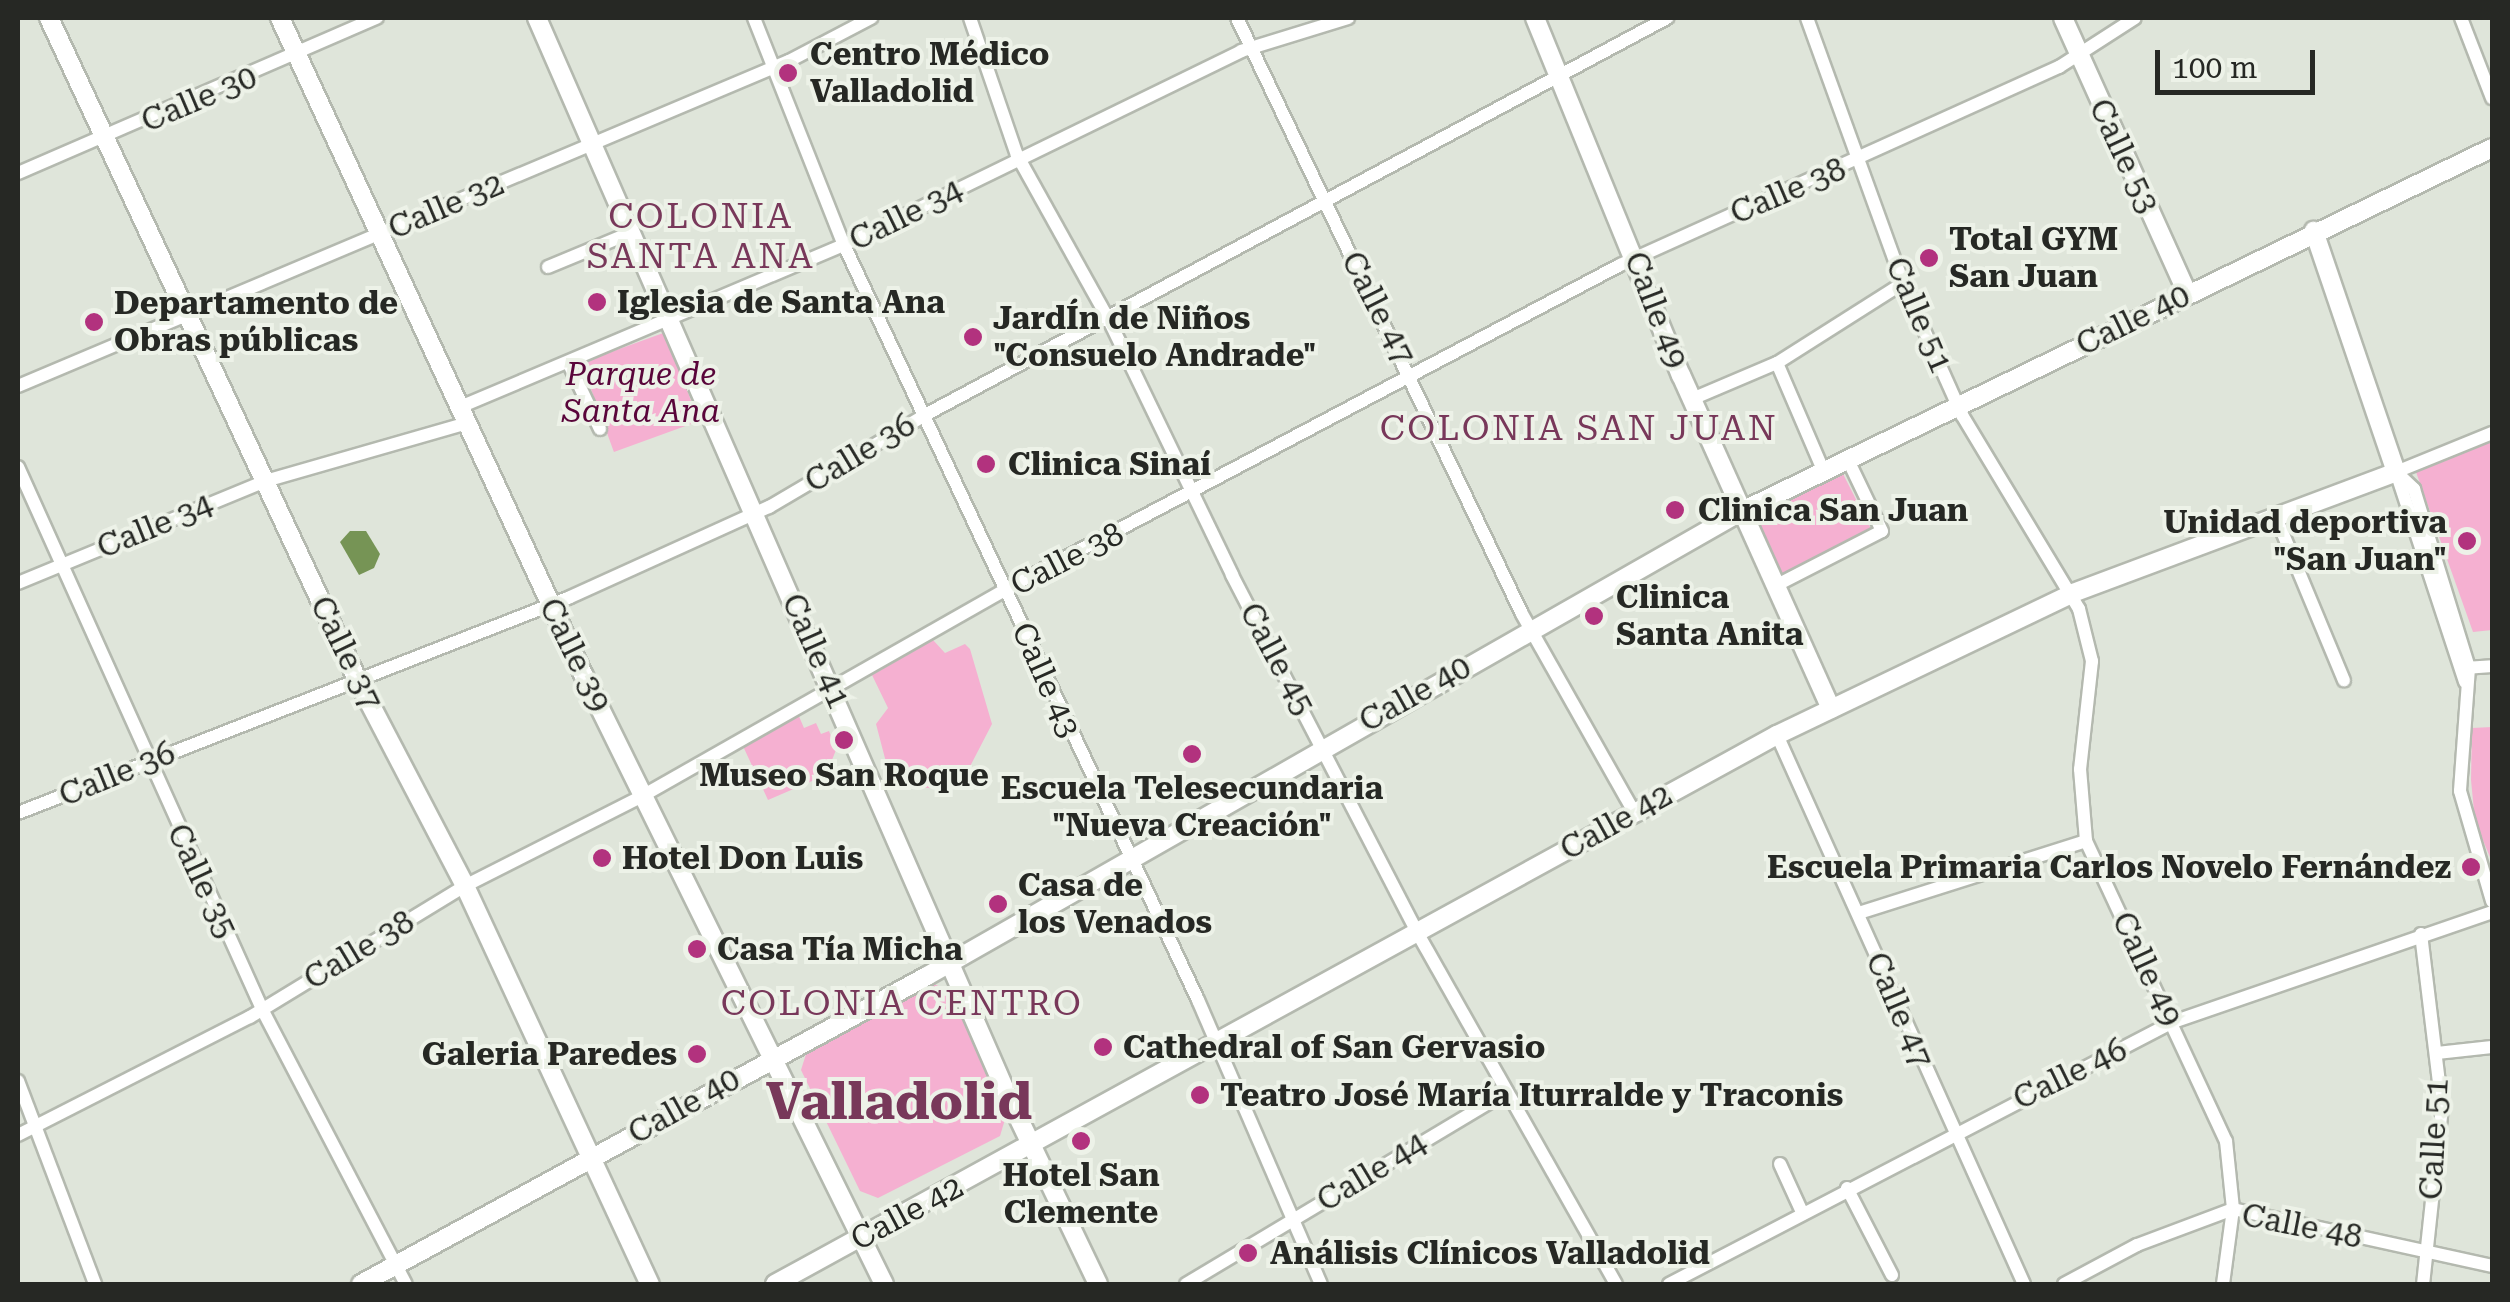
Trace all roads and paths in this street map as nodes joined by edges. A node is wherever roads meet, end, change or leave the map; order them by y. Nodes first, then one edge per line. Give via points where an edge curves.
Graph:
1 (49, 18) edge
2 (280, 18) edge
3 (377, 18) edge
4 (536, 18) edge
5 (754, 18) edge
6 (871, 18) edge
7 (970, 18) edge
8 (1237, 18) edge
9 (1348, 18) edge
10 (1535, 18) edge
11 (1667, 18) edge
12 (1807, 18) edge
13 (2063, 18) edge
14 (2135, 18) edge
15 (2461, 18) edge
16 (1253, 46) junction
17 (2078, 56) junction
18 (298, 57) junction
19 (775, 66) junction
20 (1560, 72) junction
21 (2492, 98) edge
22 (106, 137) junction
23 (594, 145) junction
24 (2492, 148) edge
25 (1020, 160) junction
26 (1858, 161) junction
27 (18, 173) edge
28 (1326, 206) junction
29 (2314, 231) junction
30 (381, 233) junction
31 (630, 233) junction
32 (844, 246) junction
33 (1636, 257) junction
34 (548, 267) dead end
35 (1903, 283) junction
36 (2187, 294) junction
37 (184, 314) junction
38 (1110, 320) junction
39 (668, 321) junction
40 (1776, 363) junction
41 (569, 364) junction
42 (1413, 375) junction
43 (18, 386) edge
44 (1692, 398) junction
45 (1958, 405) junction
46 (463, 415) junction
47 (924, 415) junction
48 (600, 429) dead end
49 (2492, 433) edge
50 (1847, 458) junction
51 (18, 467) edge
52 (1823, 470) junction
53 (2396, 472) junction
54 (265, 481) junction
55 (1193, 496) junction
56 (1740, 512) junction
57 (756, 513) junction
58 (2276, 517) junction
59 (60, 565) junction
60 (18, 582) edge
61 (1775, 586) junction
62 (1006, 590) junction
63 (2073, 593) junction
64 (551, 605) junction
65 (1530, 630) junction
66 (2492, 666) edge
67 (2464, 673) junction
68 (357, 679) junction
69 (2344, 680) dead end
70 (835, 691) junction
71 (1830, 709) junction
72 (1777, 735) junction
73 (1324, 746) junction
74 (147, 762) junction
75 (644, 795) junction
76 (1633, 810) junction
77 (18, 814) edge
78 (2086, 841) junction
79 (1127, 859) junction
80 (465, 886) junction
81 (2492, 901) edge
82 (2492, 912) edge
83 (1859, 913) junction
84 (1418, 934) junction
85 (2421, 934) junction
86 (950, 960) junction
87 (262, 1009) junction
88 (2173, 1022) junction
89 (1219, 1045) junction
90 (2492, 1047) edge
91 (2436, 1053) junction
92 (772, 1057) junction
93 (18, 1081) edge
94 (1507, 1092) junction
95 (31, 1128) junction
96 (1950, 1133) junction
97 (18, 1135) edge
98 (1032, 1145) junction
99 (592, 1158) junction
100 (1780, 1164) dead end
101 (1847, 1188) junction
102 (2232, 1208) junction
103 (1802, 1212) junction
104 (1291, 1220) junction
105 (861, 1238) junction
106 (2426, 1252) junction
107 (397, 1266) junction
108 (2492, 1266) edge
109 (1892, 1275) dead end
110 (95, 1284) edge
111 (362, 1284) edge
112 (406, 1284) edge
113 (650, 1284) edge
114 (775, 1284) edge
115 (884, 1284) edge
116 (1098, 1284) edge
117 (1186, 1284) edge
118 (1321, 1284) edge
119 (1616, 1284) edge
120 (1669, 1284) edge
121 (2024, 1284) edge
122 (2064, 1284) edge
123 (2222, 1284) edge
124 (2422, 1284) edge

1 - 22 main road, Calle 37
2 - 18 main road, Calle 39
3 - 18 street, Calle 30
4 - 23 main road, Calle 41
5 - 19 street, Calle 43
6 - 19 street, Calle 32
7 - 25 street, Calle 45
8 - 16 street, Calle 47
9 - 16 street, Calle 34
10 - 20 main road, Calle 49
11 - 20 street, Calle 36
12 - 26 street, Calle 51
13 - 17 main road, Calle 53
14 - 17 street, Calle 38
15 - 21 street
16 - 25 street, Calle 34
16 - 28 street, Calle 47
17 - 26 street, Calle 38
17 - 36 main road, Calle 53
18 - 22 street, Calle 30
18 - 30 main road, Calle 39
19 - 23 street, Calle 32
19 - 32 street, Calle 43
20 - 28 street, Calle 36
20 - 33 main road, Calle 49
22 - 27 street, Calle 30
22 - 37 main road, Calle 37
23 - 30 street, Calle 32
23 - 31 main road, Calle 41
24 - 29 main road, Calle 40
25 - 32 street, Calle 34
25 - 38 street, Calle 45
26 - 33 street, Calle 38
26 - 35 street, Calle 51
28 - 38 street, Calle 36
28 - 42 street, Calle 47
29 - 36 main road, Calle 40
29 - 53 main road
30 - 37 street, Calle 32
30 - 46 main road, Calle 39
31 - 34 street
31 - 39 main road, Calle 41
32 - 39 street, Calle 34
32 - 47 street, Calle 43
33 - 42 street, Calle 38
33 - 44 main road, Calle 49
35 - 40 street
35 - 45 street, Calle 51
36 - 45 main road, Calle 40
37 - 43 street, Calle 32
37 - 54 main road, Calle 37
38 - 47 street, Calle 36
38 - 55 street, Calle 45
39 - 41 street, Calle 34
39 - 57 main road, Calle 41
40 - 44 street
40 - 52 street
41 - 46 street, Calle 34
41 - 48 street
42 - 55 street, Calle 38
42 - 65 street, Calle 47
44 - 56 main road, Calle 49
45 - 50 main road, Calle 40
45 - 63 street, Calle 51 via 1996,478
46 - 54 street, Calle 34
46 - 64 main road, Calle 39
47 - 57 street, Calle 36
47 - 62 street, Calle 43
49 - 53 street, Calle 42
50 - 52 main road, Calle 40
50 - 61 street via 1882,531
51 - 59 street, Calle 35
52 - 56 main road, Calle 40
53 - 58 main road, Calle 42
53 - 67 street
54 - 59 street, Calle 34
54 - 68 main road, Calle 37
55 - 62 street, Calle 38
55 - 73 street, Calle 45
56 - 61 main road, Calle 49
56 - 65 main road, Calle 40
57 - 64 street, Calle 36
57 - 70 main road, Calle 41
58 - 63 main road, Calle 42
58 - 69 street
59 - 60 street, Calle 34
59 - 74 street, Calle 35
61 - 71 main road, Calle 49
62 - 70 street, Calle 38
62 - 79 street, Calle 43
63 - 71 main road, Calle 42
63 - 78 street, Calle 49 via 2092,661 2080,769
64 - 68 street, Calle 36
64 - 75 main road, Calle 39
65 - 73 main road, Calle 40
65 - 76 street, Calle 47
66 - 67 street
67 - 81 street via 2460,792
68 - 74 street, Calle 36
68 - 80 main road, Calle 37
70 - 75 street, Calle 38
70 - 86 main road, Calle 41
71 - 72 main road, Calle 42
72 - 76 main road, Calle 42
72 - 83 street, Calle 47
73 - 79 main road, Calle 40
73 - 84 street, Calle 45
74 - 77 street, Calle 36
74 - 87 street, Calle 35
75 - 80 street, Calle 38
75 - 92 main road, Calle 39
76 - 84 main road, Calle 42
78 - 83 street
78 - 88 street, Calle 49
79 - 86 main road, Calle 40
79 - 89 street, Calle 43
80 - 87 street, Calle 38
80 - 99 main road, Calle 37
82 - 85 street, Calle 46
83 - 96 street, Calle 47
84 - 89 main road, Calle 42
84 - 94 street, Calle 45
85 - 88 street, Calle 46
85 - 91 street, Calle 51
86 - 92 main road, Calle 40
86 - 98 main road, Calle 41
87 - 95 street, Calle 38
87 - 107 street, Calle 35
88 - 96 street, Calle 46
88 - 102 street, Calle 49 via 2226,1141
89 - 98 main road, Calle 42
89 - 104 street, Calle 43
90 - 91 street
91 - 106 street, Calle 51 via 2442,1107
92 - 99 main road, Calle 40
92 - 105 main road, Calle 39
93 - 95 street
94 - 104 street, Calle 44
94 - 119 street, Calle 45
95 - 97 street, Calle 38
95 - 110 street
96 - 101 street, Calle 46
96 - 121 street, Calle 47
98 - 105 main road, Calle 42
98 - 116 main road, Calle 41
99 - 107 main road, Calle 40
99 - 113 main road, Calle 37
100 - 103 street
101 - 103 street, Calle 46
101 - 109 street
102 - 106 street, Calle 48
102 - 122 street, Calle 48 via 2137,1245
102 - 123 street, Calle 49
103 - 120 street, Calle 46
104 - 117 street, Calle 44
104 - 118 street, Calle 43
105 - 114 main road, Calle 42
105 - 115 main road, Calle 39
106 - 108 street, Calle 48
106 - 124 street, Calle 51
107 - 111 main road, Calle 40
107 - 112 street, Calle 35

